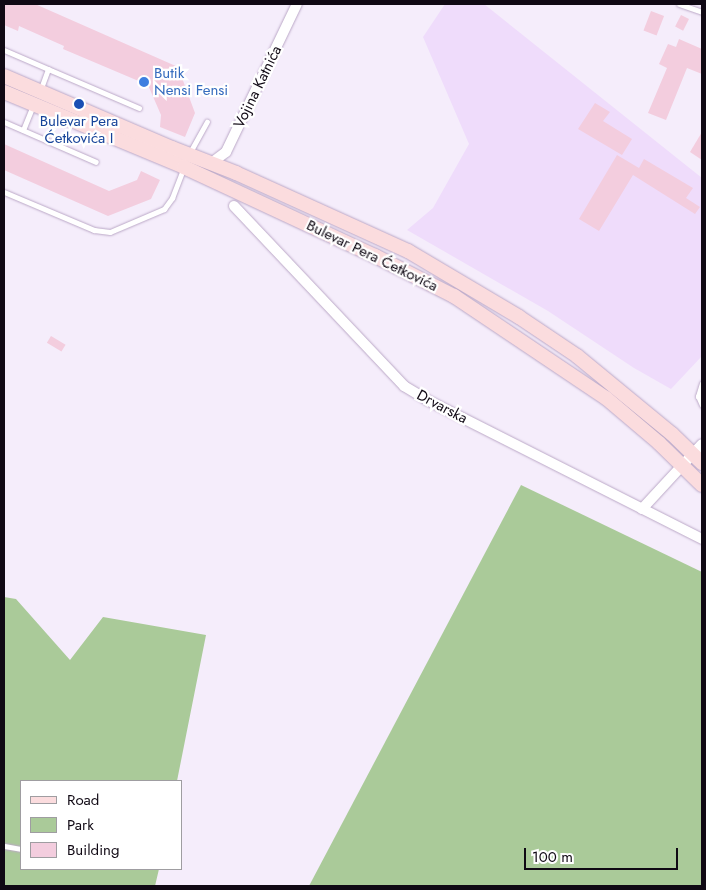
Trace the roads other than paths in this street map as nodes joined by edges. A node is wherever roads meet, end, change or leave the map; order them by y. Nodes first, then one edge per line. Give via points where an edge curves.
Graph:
1 (298, 4) edge
2 (680, 4) edge
3 (702, 12) edge
4 (4, 50) edge
5 (48, 69) junction
6 (4, 76) edge
7 (4, 92) edge
8 (36, 98) junction
9 (139, 108) dead end
10 (4, 122) edge
11 (207, 122) dead end
12 (23, 130) junction
13 (186, 161) junction
14 (96, 162) dead end
15 (210, 164) junction
16 (4, 192) edge
17 (234, 206) dead end
18 (702, 384) edge
19 (702, 405) edge
20 (699, 454) edge
21 (683, 465) junction
22 (702, 484) edge
23 (642, 510) junction
24 (702, 540) edge
25 (4, 846) edge
26 (20, 849) edge

1 - 15 street, Vojina Katnića via 226,152
2 - 3 lane
4 - 5 lane
5 - 8 lane
5 - 9 lane
6 - 8 main road, Bulevar Pera Ćetkovića
7 - 8 main road, Bulevar Pera Ćetkovića
8 - 12 lane
8 - 13 main road, Bulevar Pera Ćetkovića
10 - 12 lane
11 - 13 lane
12 - 14 lane
13 - 15 main road, Bulevar Pera Ćetkovića
13 - 16 lane via 172,198 164,209 110,232 94,230
13 - 21 main road, Bulevar Pera Ćetkovića via 454,296 606,398
15 - 20 main road, Bulevar Pera Ćetkovića via 408,251 577,356
17 - 23 street, Drvarska via 404,386
18 - 19 lane via 698,396
20 - 21 street
21 - 22 main road, Bulevar Pera Ćetkovića
21 - 23 street
23 - 24 street, Drvarska
25 - 26 lane

